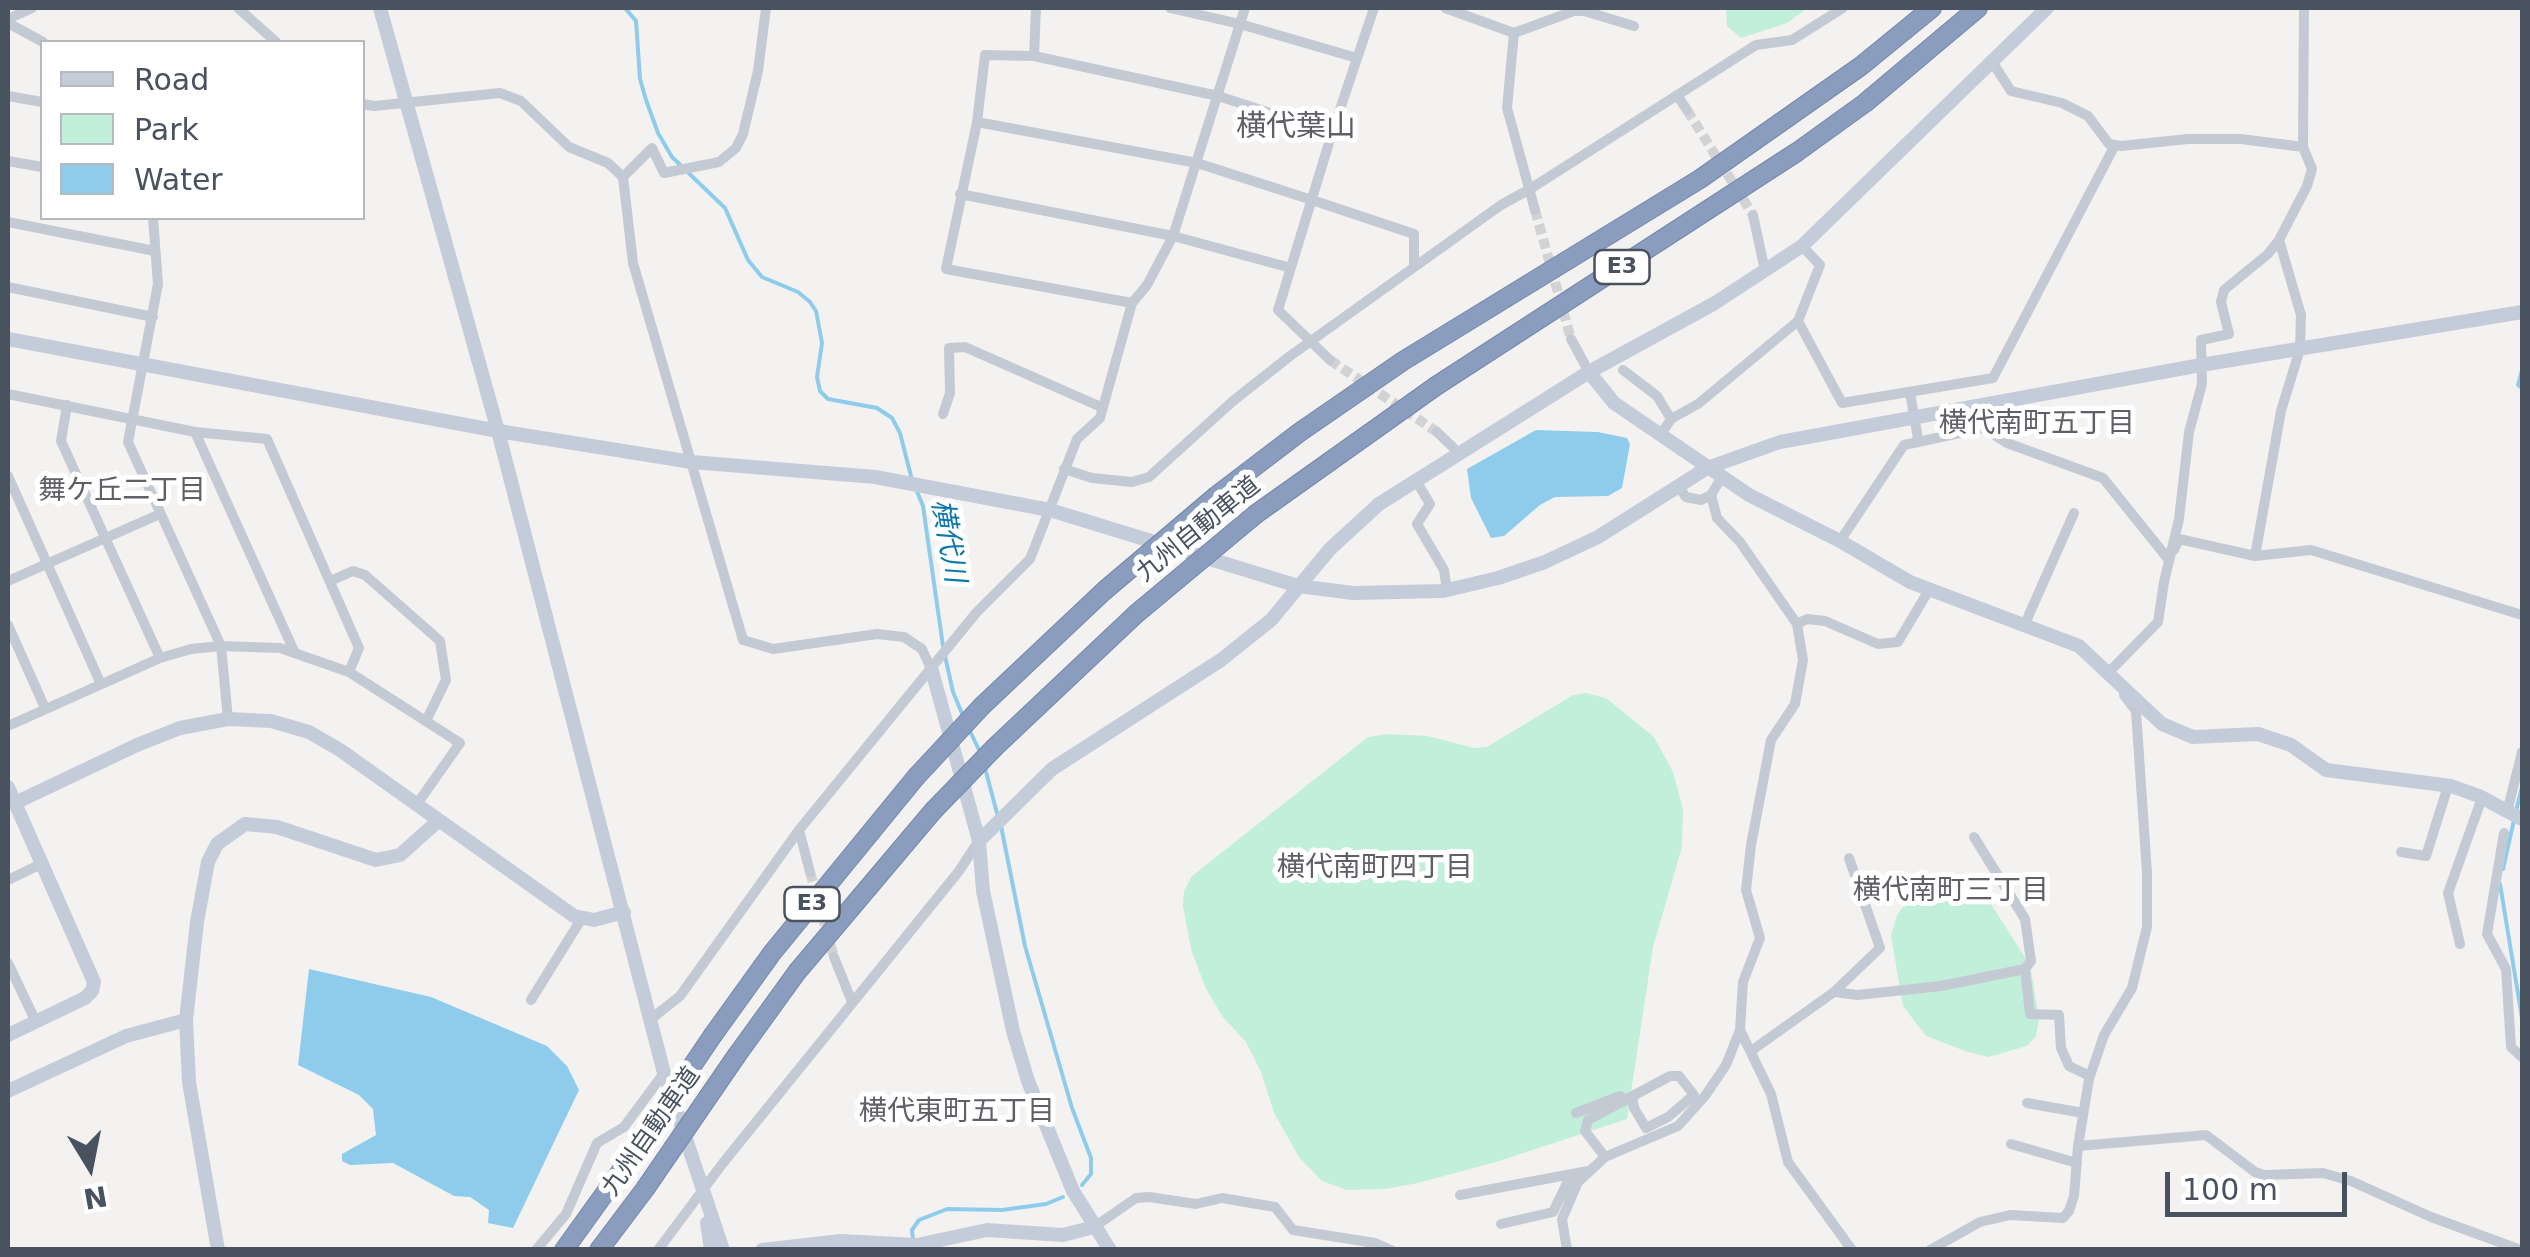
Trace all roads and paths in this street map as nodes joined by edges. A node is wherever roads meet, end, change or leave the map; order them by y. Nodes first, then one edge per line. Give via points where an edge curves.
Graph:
1 (32, 8) edge
2 (238, 8) edge
3 (380, 8) edge
4 (766, 8) edge
5 (1036, 8) edge
6 (1170, 8) edge
7 (1245, 8) edge
8 (1374, 8) edge
9 (1445, 8) edge
10 (1843, 8) edge
11 (1922, 8) edge
12 (1932, 8) edge
13 (1978, 8) edge
14 (2047, 8) edge
15 (2304, 8) edge
16 (8, 21) edge
17 (1240, 24) junction
18 (1634, 26) dead end
19 (1514, 33) junction
20 (40, 40) edge
21 (274, 40) edge
22 (1034, 56) junction
23 (1357, 58) junction
24 (1991, 60) junction
25 (1861, 66) junction
26 (1677, 95) junction
27 (8, 96) edge
28 (1218, 96) junction
29 (407, 100) junction
30 (40, 102) edge
31 (365, 104) edge
32 (1687, 110) tunnel mouth
33 (977, 122) junction
34 (1332, 133) junction
35 (2115, 145) junction
36 (2303, 147) junction
37 (8, 160) edge
38 (1197, 164) junction
39 (40, 166) edge
40 (623, 177) junction
41 (1530, 189) junction
42 (960, 194) junction
43 (1312, 200) junction
44 (1535, 210) tunnel mouth
45 (1753, 214) tunnel mouth
46 (153, 220) edge
47 (8, 222) edge
48 (1173, 236) junction
49 (2280, 240) junction
50 (1802, 246) junction
51 (155, 251) junction
52 (1414, 266) junction
53 (1291, 268) junction
54 (1765, 271) junction
55 (8, 288) edge
56 (1132, 303) junction
57 (2522, 312) edge
58 (153, 317) junction
59 (1798, 321) junction
60 (8, 339) edge
61 (1572, 339) tunnel mouth
62 (1310, 342) junction
63 (2300, 348) junction
64 (1330, 360) tunnel mouth
65 (2201, 365) junction
66 (144, 367) junction
67 (1623, 370) dead end
68 (1588, 372) junction
69 (1910, 392) junction
70 (8, 394) edge
71 (67, 406) junction
72 (1102, 406) junction
73 (943, 414) dead end
74 (1914, 416) junction
75 (132, 418) junction
76 (1671, 419) junction
77 (498, 431) junction
78 (194, 432) junction
79 (1436, 432) tunnel mouth
80 (1660, 436) junction
81 (1918, 440) junction
82 (1459, 452) junction
83 (692, 462) junction
84 (1707, 468) junction
85 (1064, 469) junction
86 (8, 476) edge
87 (1722, 477) junction
88 (1415, 479) junction
89 (1678, 486) junction
90 (1711, 495) junction
91 (1050, 510) junction
92 (160, 514) junction
93 (2074, 514) dead end
94 (105, 538) junction
95 (1840, 541) junction
96 (2255, 556) junction
97 (2169, 560) junction
98 (48, 564) junction
99 (8, 582) edge
100 (330, 582) junction
101 (1298, 586) junction
102 (1447, 590) junction
103 (1929, 590) junction
104 (2522, 615) edge
105 (1797, 624) junction
106 (8, 625) edge
107 (2024, 626) junction
108 (221, 646) junction
109 (294, 651) junction
110 (160, 658) junction
111 (932, 671) junction
112 (349, 672) junction
113 (2108, 673) junction
114 (100, 682) junction
115 (46, 708) junction
116 (228, 719) junction
117 (427, 719) junction
118 (8, 726) edge
119 (2522, 752) edge
120 (8, 786) edge
121 (2448, 786) junction
122 (2482, 798) junction
123 (15, 803) junction
124 (417, 804) junction
125 (2513, 815) edge
126 (438, 821) junction
127 (799, 830) junction
128 (2504, 833) dead end
129 (1974, 837) dead end
130 (979, 841) junction
131 (2401, 852) dead end
132 (1849, 858) dead end
133 (41, 864) junction
134 (810, 872) tunnel mouth
135 (8, 880) edge
136 (624, 912) junction
137 (582, 918) junction
138 (2460, 944) dead end
139 (834, 957) tunnel mouth
140 (8, 963) edge
141 (2025, 969) junction
142 (1834, 992) junction
143 (531, 1000) dead end
144 (852, 1002) junction
145 (652, 1019) junction
146 (186, 1020) junction
147 (36, 1022) junction
148 (1740, 1030) junction
149 (8, 1035) edge
150 (1750, 1051) junction
151 (2522, 1057) edge
152 (664, 1073) junction
153 (2090, 1076) junction
154 (8, 1091) edge
155 (1629, 1098) junction
156 (2026, 1103) dead end
157 (2083, 1113) junction
158 (1576, 1114) dead end
159 (2011, 1144) dead end
160 (2078, 1146) junction
161 (1604, 1157) junction
162 (2077, 1163) junction
163 (1589, 1171) junction
164 (1571, 1174) junction
165 (702, 1193) junction
166 (1460, 1196) dead end
167 (1501, 1224) dead end
168 (1094, 1226) junction
169 (218, 1250) edge
170 (536, 1250) edge
171 (564, 1250) edge
172 (599, 1250) edge
173 (658, 1250) edge
174 (710, 1250) edge
175 (723, 1250) edge
176 (762, 1250) edge
177 (1110, 1250) edge
178 (1391, 1250) edge
179 (1568, 1250) edge
180 (1852, 1250) edge
181 (1930, 1250) edge
182 (2520, 1250) edge

1 - 16 street
2 - 21 street
3 - 29 street
4 - 40 street via 758,71 736,148 719,162 664,173 652,148
5 - 22 street
6 - 17 street
7 - 17 street
8 - 23 street
9 - 19 street
10 - 26 street via 1792,40 1756,45
11 - 25 highway
12 - 25 highway, 九州自動車道 / E3
13 - 172 highway, 九州自動車道 / E3, bridge via 1797,152 1436,386 1256,514 1136,614 995,747 797,972
14 - 24 street
15 - 36 street
16 - 20 street
17 - 23 street
17 - 28 street
18 - 19 street via 1574,11
19 - 41 street via 1507,108
22 - 28 street
22 - 33 street via 985,55
23 - 34 street
24 - 35 street via 2012,91 2088,116
24 - 50 street
25 - 171 highway, 九州自動車道 / E3, bridge via 1700,180 1403,361 1300,432 1104,591 916,777 783,940
26 - 32 street
26 - 41 street
27 - 30 street
28 - 34 street
28 - 38 street
29 - 31 street
29 - 40 street via 500,93 521,101 569,147
29 - 77 street
33 - 38 street
33 - 42 street
34 - 43 street
35 - 36 street via 2240,139
35 - 69 street via 1993,378
36 - 49 street via 2312,169
37 - 39 street
38 - 43 street
38 - 48 street
40 - 83 street via 633,264
41 - 44 street
41 - 52 street
42 - 48 street
42 - 56 street via 946,270
43 - 52 street via 1414,234
43 - 53 street
45 - 54 street
46 - 51 street
47 - 51 street
48 - 53 street
48 - 56 street
49 - 63 street via 2301,315
49 - 65 street via 2224,290 2229,334 2201,340
50 - 54 street
50 - 59 street via 1820,264
51 - 58 street
52 - 62 street
53 - 62 street via 1278,310
54 - 68 street
55 - 58 street
56 - 72 street
57 - 63 street
58 - 66 street
59 - 69 street via 1842,403
59 - 76 street
60 - 66 street
61 - 68 street
62 - 64 street
62 - 85 street via 1149,477 1132,482
63 - 65 street
63 - 96 street
65 - 74 street
65 - 97 street
66 - 75 street
66 - 77 street
67 - 76 street via 1657,396
68 - 80 street via 1614,403
68 - 82 street
69 - 74 street
70 - 71 street
71 - 75 street
71 - 94 street via 61,441
72 - 73 street via 965,347 950,348
72 - 85 street
74 - 81 street
74 - 84 street via 1780,442
75 - 78 street
75 - 92 street via 128,442
76 - 80 street
77 - 83 street
77 - 136 street
78 - 100 street via 268,439
78 - 109 street
79 - 82 street
80 - 84 street
81 - 95 street via 1904,444
81 - 97 street via 1984,428 2103,478
82 - 88 street
83 - 91 street via 875,477
83 - 111 street via 742,640 773,649 904,636 922,649
84 - 87 street
84 - 89 street
85 - 91 street
86 - 98 street
87 - 90 street
87 - 95 street
88 - 101 street via 1330,548
88 - 102 street via 1430,504 1417,524 1444,570
89 - 90 street via 1686,497
89 - 102 street via 1545,562
90 - 105 street via 1717,518
91 - 101 street
91 - 111 street via 1030,558 976,612
92 - 94 street
92 - 108 street
93 - 107 street
94 - 98 street
94 - 110 street
95 - 103 street
96 - 97 street via 2179,539
96 - 104 street via 2311,550
97 - 113 street via 2158,622
98 - 99 street
98 - 114 street
100 - 112 street via 359,648
100 - 117 street via 354,571 365,574 440,641 446,680
101 - 102 street via 1353,593
101 - 130 street via 1270,620 1221,660 1052,768
103 - 105 street via 1898,642 1825,621
103 - 107 street
105 - 148 street via 1803,671 1794,704 1771,740 1751,845 1746,890 1760,938 1743,982
106 - 115 street
107 - 113 street via 2080,646
108 - 109 street
108 - 110 street
108 - 116 street
109 - 112 street
110 - 114 street
111 - 127 street
111 - 130 street
112 - 117 street
113 - 121 street via 2162,724 2193,737 2258,734 2291,745 2326,770
113 - 153 street via 2136,711 2147,927 2132,988
114 - 115 street
115 - 118 street
116 - 123 street via 137,744
116 - 124 street via 309,732
117 - 124 street via 460,742
119 - 125 street
120 - 123 street
121 - 122 street
121 - 131 street via 2426,856
122 - 125 street
122 - 138 street via 2448,893
123 - 133 street
124 - 126 street
126 - 137 street
126 - 146 street via 400,855 376,860 277,827 245,824 231,831 208,862
127 - 134 street
127 - 145 street via 680,996
128 - 151 street via 2487,934 2506,968 2511,1047
129 - 141 street via 2026,918 2031,961
130 - 144 street
130 - 168 street via 982,891 1013,1031 1046,1127
132 - 142 street via 1880,948
133 - 135 street
133 - 147 street via 94,982 85,998
136 - 137 street
136 - 145 street
137 - 143 street
139 - 144 street
140 - 147 street
141 - 142 street via 1941,986
141 - 153 street via 2030,1014 2058,1015 2069,1066
142 - 150 street
144 - 165 street
145 - 152 street
146 - 154 street via 126,1036
146 - 169 street
147 - 149 street
148 - 150 street
148 - 161 street via 1726,1065 1678,1126
150 - 180 street via 1771,1094 1788,1162
152 - 165 street
152 - 170 street via 624,1126 597,1143 566,1214
153 - 157 street
155 - 155 street via 1670,1076 1679,1076 1694,1096 1646,1128
155 - 158 street
155 - 161 street via 1588,1120 1585,1130
156 - 157 street
157 - 160 street
159 - 162 street
160 - 162 street
160 - 182 street via 2206,1135 2255,1172 2351,1180
161 - 163 street
162 - 181 street via 2074,1196 2063,1218 2010,1215 1980,1222
163 - 164 street
163 - 179 street via 1562,1218
164 - 166 street
164 - 167 street via 1553,1212
165 - 173 street
165 - 174 street
165 - 175 street
168 - 176 street via 1063,1235 987,1230 917,1245 841,1241
168 - 177 street
168 - 178 street via 1136,1198 1196,1204 1222,1198 1275,1207 1292,1230

